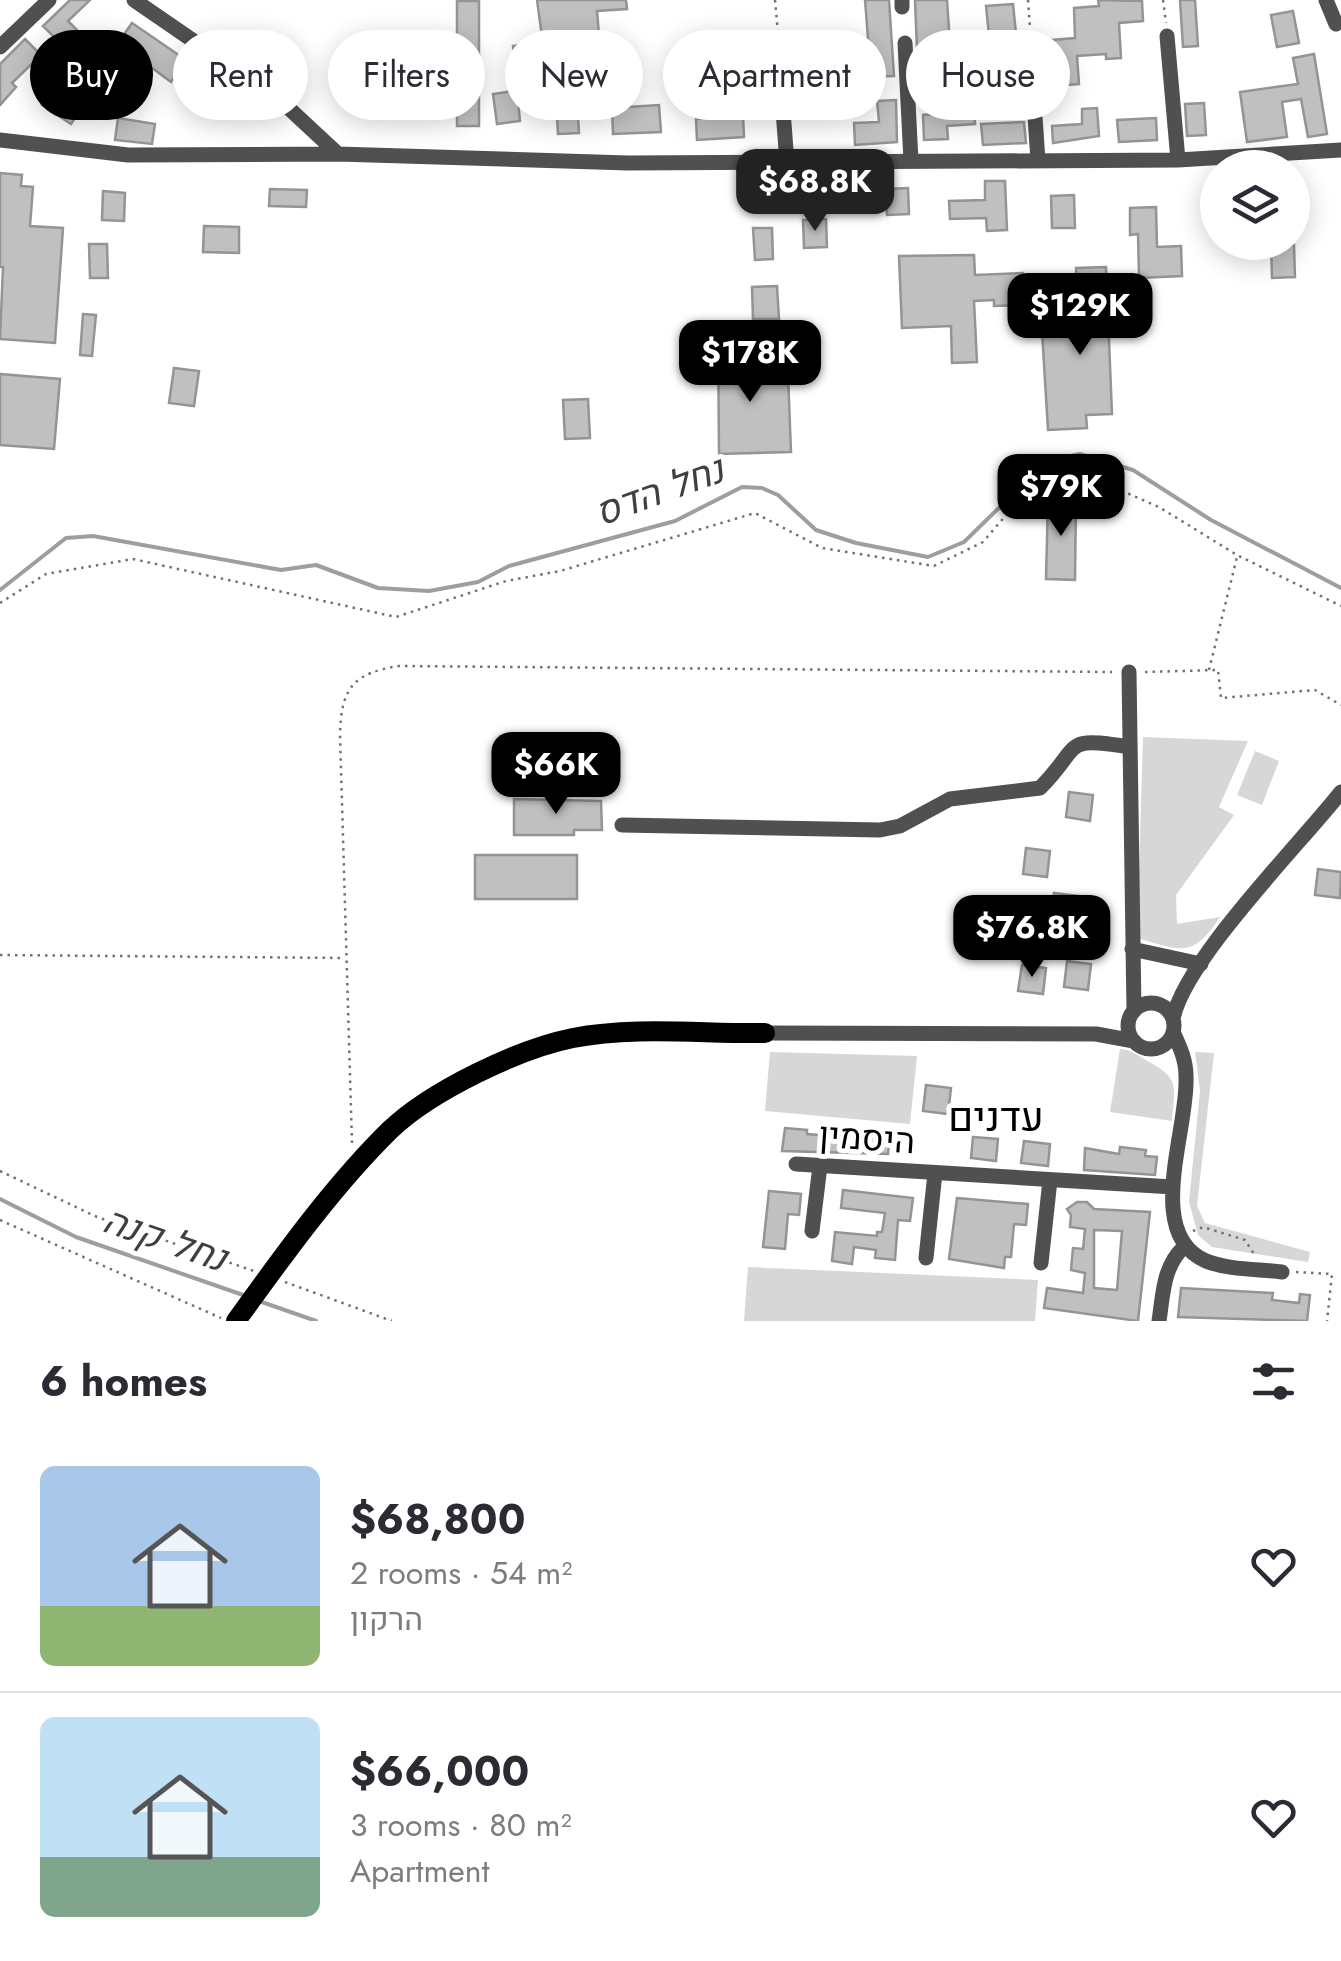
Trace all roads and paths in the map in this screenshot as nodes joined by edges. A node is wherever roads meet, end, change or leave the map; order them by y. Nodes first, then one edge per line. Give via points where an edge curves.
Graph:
1 (50, 0) edge
2 (134, 0) edge
3 (775, 0) edge
4 (1028, 0) edge
5 (1164, 0) edge
6 (1326, 0) edge
7 (1336, 24) dead end
8 (777, 30) edge
9 (1029, 30) edge
10 (1167, 36) joint
11 (905, 43) dead end
12 (0, 47) edge
13 (784, 120) edge
14 (1035, 120) edge
15 (0, 140) edge
16 (1341, 150) edge
17 (338, 154) junction
18 (1178, 160) junction
19 (911, 161) junction
20 (1038, 161) junction
21 (787, 162) junction
22 (1237, 556) junction
23 (0, 603) edge
24 (1341, 606) edge
25 (1210, 670) junction
26 (1129, 672) junction
27 (1341, 705) edge
28 (1129, 747) junction
29 (1341, 792) edge
30 (622, 825) dead end
31 (1132, 949) junction
32 (0, 955) edge
33 (347, 958) junction
34 (1201, 964) junction
35 (1132, 969) junction
36 (1187, 985) junction
37 (1155, 1003) junction
38 (1132, 1013) junction
39 (1173, 1026) junction
40 (764, 1033) joint
41 (1096, 1034) junction
42 (1134, 1040) junction
43 (1154, 1049) junction
44 (1186, 1069) junction
45 (796, 1164) dead end
46 (820, 1166) junction
47 (356, 1169) junction
48 (0, 1171) edge
49 (935, 1173) junction
50 (1050, 1180) junction
51 (1174, 1188) junction
52 (0, 1220) edge
53 (812, 1231) dead end
54 (1182, 1244) junction
55 (926, 1258) dead end
56 (1041, 1263) dead end
57 (1256, 1269) junction
58 (1282, 1272) joint
59 (264, 1284) junction
60 (236, 1318) edge
61 (392, 1321) edge
62 (1159, 1321) edge
63 (1327, 1321) edge

1 - 12 street
2 - 17 street via 281,100
3 - 8 path
4 - 9 path
5 - 10 path
6 - 7 street
10 - 18 street
11 - 19 street
13 - 21 street
14 - 20 street
15 - 17 street via 128,155
16 - 18 street
17 - 21 street
18 - 20 street
19 - 20 street
19 - 21 street
22 - 23 path via 1130,493 1064,474 1036,480 983,542 934,566 822,548 755,513 396,617 133,559 46,574
22 - 24 path
22 - 25 path
25 - 26 path
25 - 27 path via 1218,670 1221,698 1315,690
26 - 28 street
26 - 33 path via 376,669 350,686 340,710
28 - 30 street via 1085,740 1069,749 1040,788 950,798 880,830
28 - 31 street
29 - 34 street
31 - 34 street
31 - 35 street
32 - 33 path
33 - 47 path
34 - 36 street
35 - 37 street
35 - 38 street
36 - 37 street
36 - 39 street
37 - 38 street
37 - 39 street via 1167,1009
38 - 41 street
38 - 42 street
39 - 43 street via 1166,1044
39 - 44 street
40 - 41 street
40 - 47 main road via 603,1034 546,1045 421,1107
41 - 42 street
42 - 43 street
43 - 44 street
44 - 51 street
45 - 46 street, היסמין
46 - 49 street, היסמין
46 - 53 street
47 - 59 main road
48 - 59 path
49 - 50 street, היסמין
49 - 55 street
50 - 51 street, היסמין
50 - 56 street
51 - 54 street
52 - 60 path
54 - 57 street via 1215,1264
54 - 57 path via 1202,1227 1245,1240 1256,1252
54 - 62 street via 1167,1273
57 - 58 street
58 - 63 path via 1332,1274
59 - 60 main road
59 - 61 path

